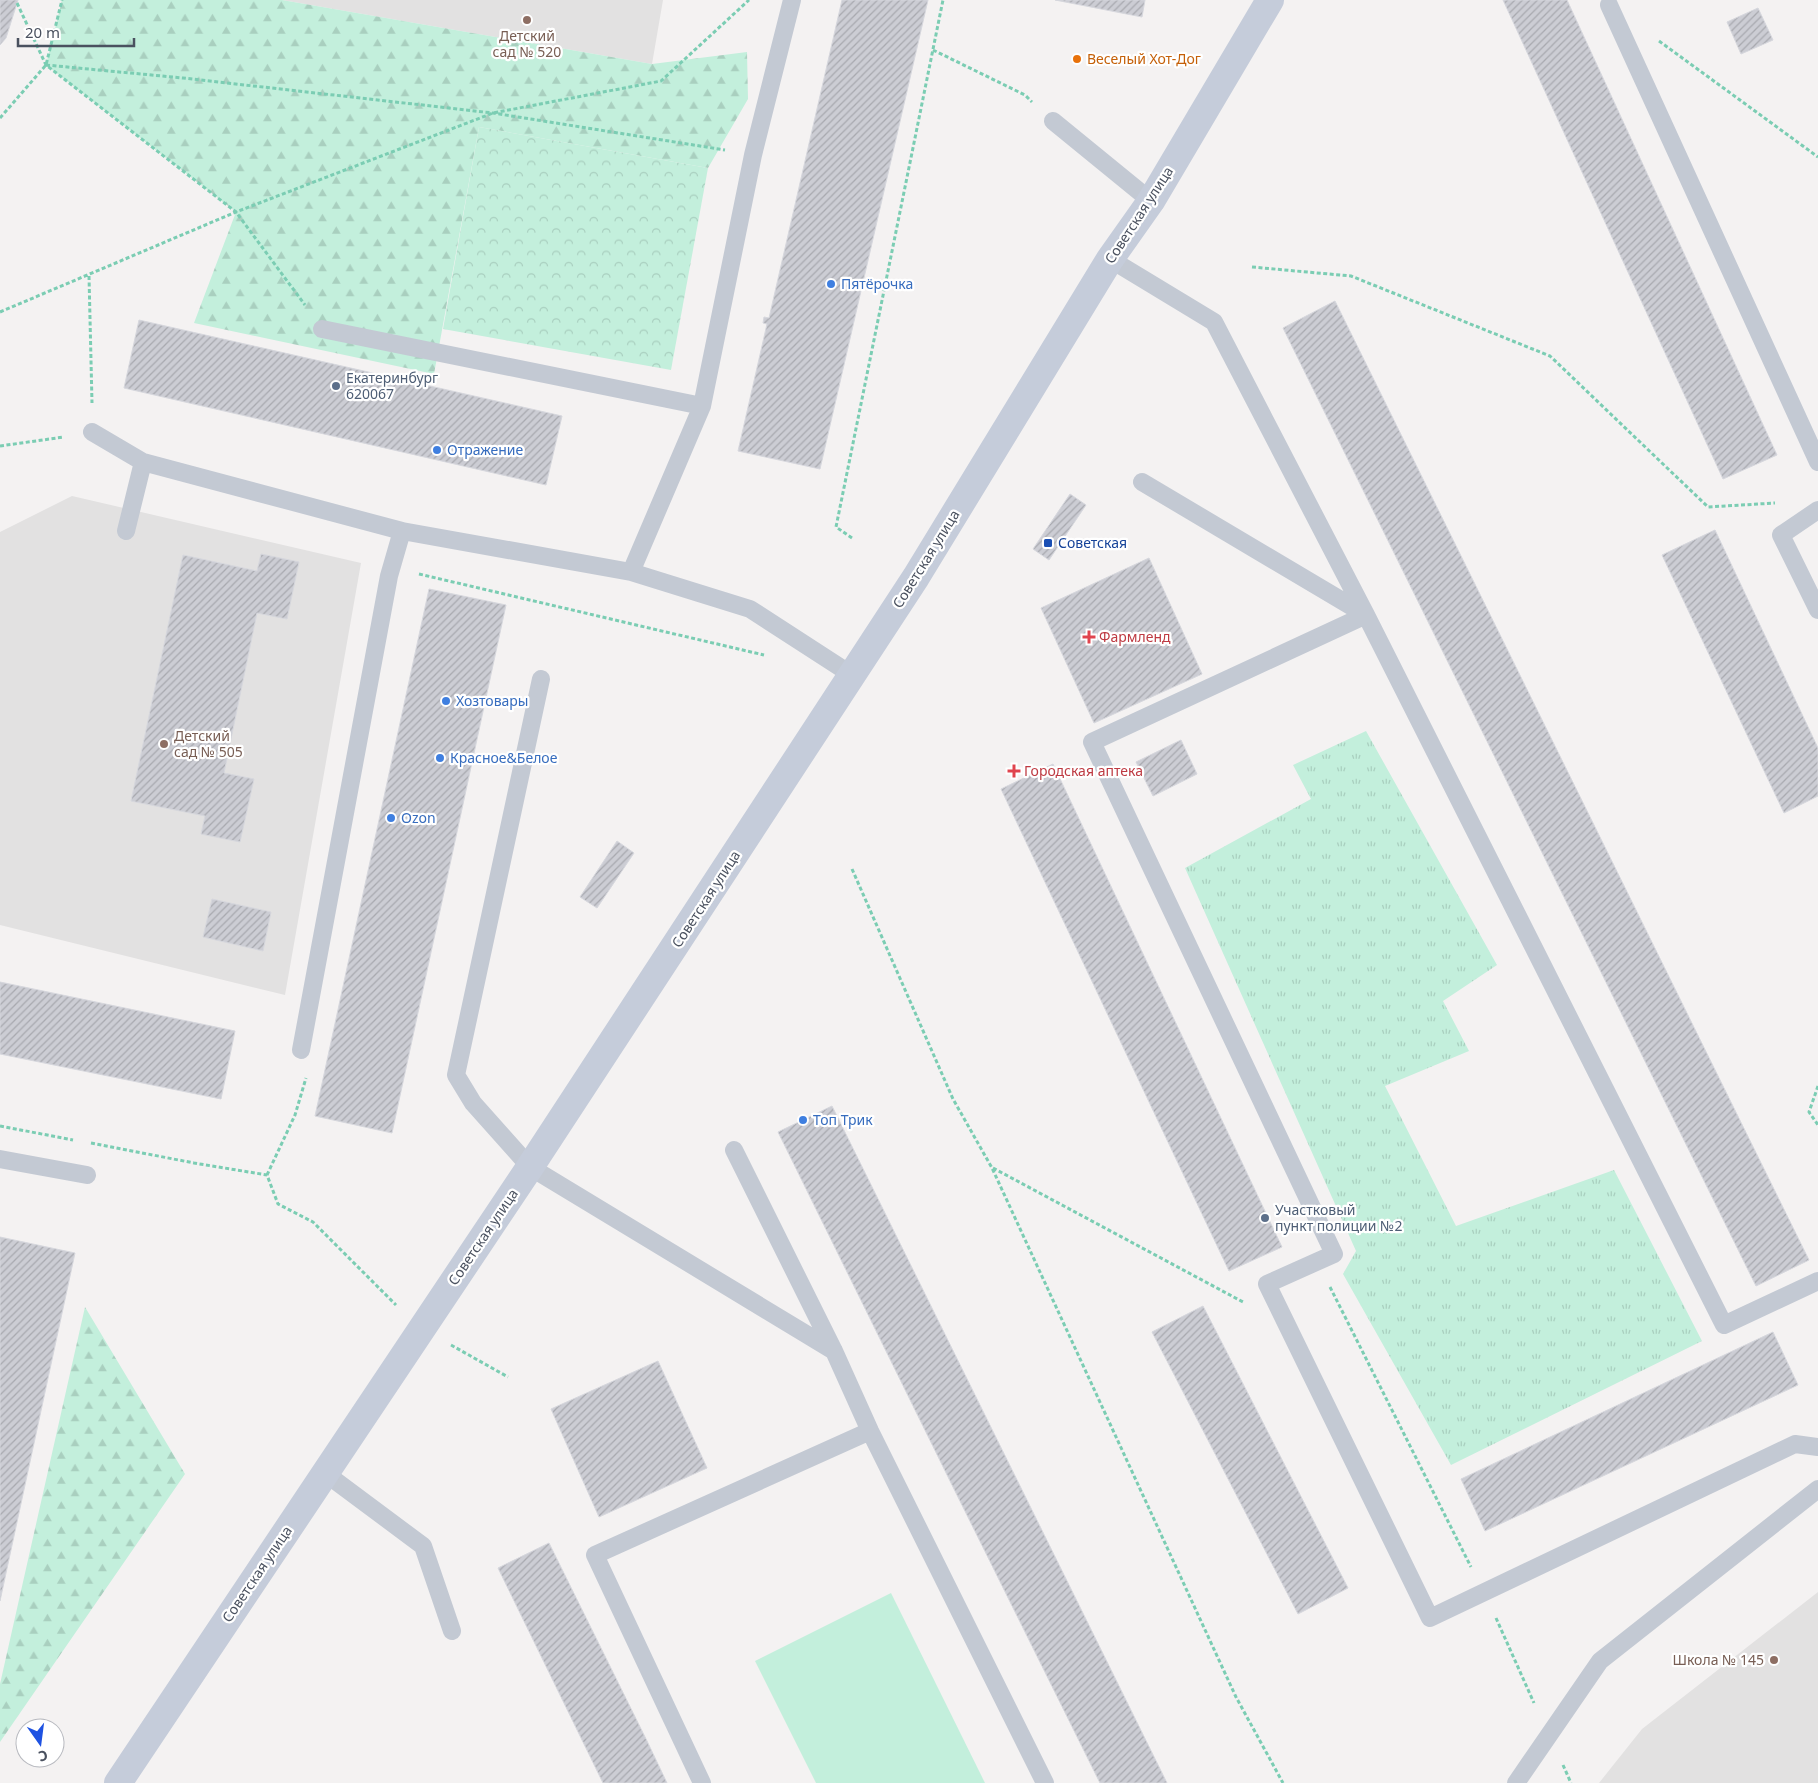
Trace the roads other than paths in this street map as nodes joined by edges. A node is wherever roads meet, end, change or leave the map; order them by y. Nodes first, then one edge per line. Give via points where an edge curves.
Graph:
1 (792, 0) edge
2 (1270, 0) edge
3 (1611, 2) edge
4 (1053, 120) road end
5 (1151, 201) junction
6 (1110, 259) junction
7 (322, 329) road end
8 (702, 406) junction
9 (92, 432) road end
10 (143, 462) junction
11 (1818, 462) edge
12 (1142, 482) dead end
13 (1818, 510) edge
14 (126, 531) dead end
15 (402, 532) junction
16 (631, 572) junction
17 (1818, 610) edge
18 (1366, 615) junction
19 (852, 675) junction
20 (541, 679) dead end
21 (300, 1050) dead end
22 (734, 1150) dead end
23 (0, 1159) edge
24 (530, 1167) junction
25 (87, 1175) dead end
26 (1818, 1281) edge
27 (834, 1351) junction
28 (870, 1431) junction
29 (1818, 1447) edge
30 (325, 1473) junction
31 (1818, 1489) edge
32 (452, 1631) dead end
33 (118, 1783) edge
34 (702, 1783) edge
35 (1045, 1783) edge
36 (1516, 1783) edge

1 - 8 lane via 753,155
2 - 5 main road, Советская улица
3 - 11 lane
4 - 5 lane
5 - 6 main road, Советская улица
6 - 18 lane via 1214,322
6 - 19 main road, Советская улица via 916,578
7 - 8 lane
8 - 16 lane
9 - 10 lane
10 - 14 lane
10 - 15 lane
12 - 18 lane
13 - 17 lane via 1781,534
15 - 16 lane
15 - 21 lane via 390,576
16 - 19 lane via 750,609
18 - 26 lane via 1724,1325
18 - 29 lane via 1092,742 1334,1254 1267,1284 1430,1618 1795,1444
19 - 24 main road, Советская улица
20 - 24 lane via 456,1075 473,1103
22 - 27 lane
23 - 25 lane
24 - 27 lane
24 - 30 main road, Советская улица
27 - 28 lane
28 - 34 lane via 595,1555
28 - 35 lane
30 - 32 lane via 423,1546
30 - 33 main road, Советская улица
31 - 36 lane via 1600,1661

